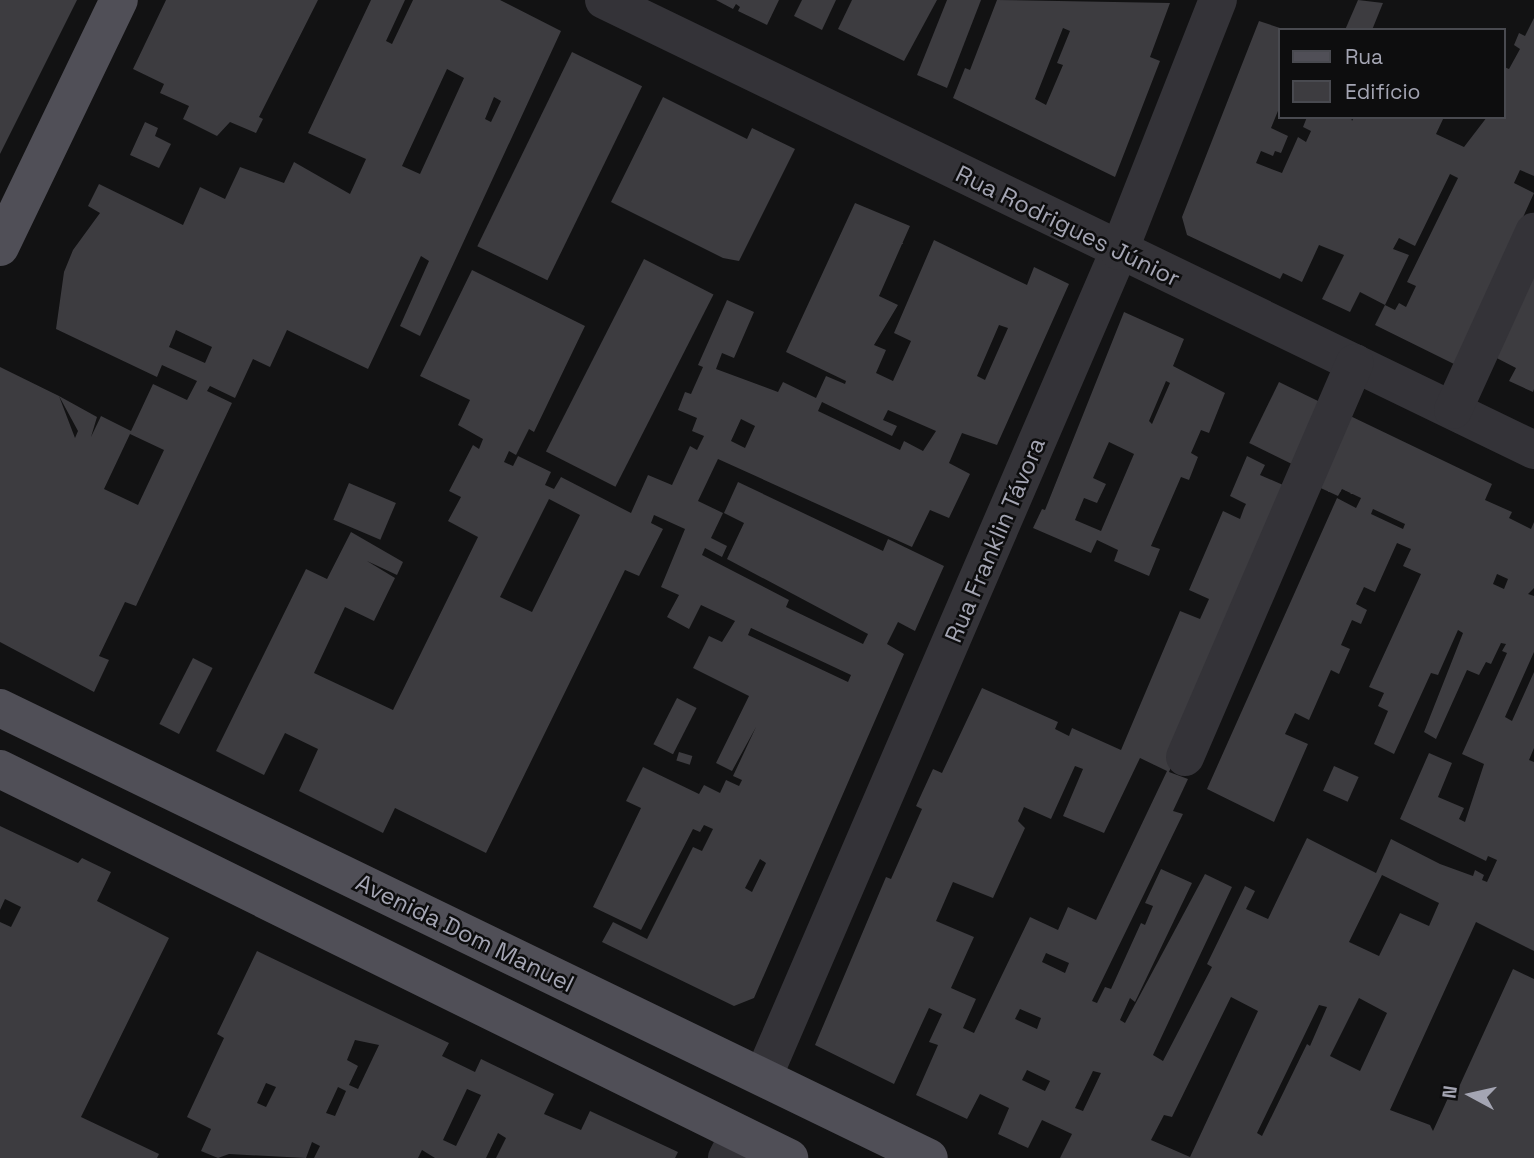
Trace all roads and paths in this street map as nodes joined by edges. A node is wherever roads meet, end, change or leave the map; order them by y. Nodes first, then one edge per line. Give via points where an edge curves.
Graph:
1 (119, 0) edge
2 (604, 0) edge
3 (1218, 0) edge
4 (1534, 232) edge
5 (0, 247) edge
6 (1119, 251) junction
7 (1355, 363) junction
8 (1453, 410) junction
9 (1534, 450) edge
10 (0, 708) edge
11 (1185, 757) dead end
12 (0, 768) edge
13 (763, 1077) junction
14 (733, 1146) edge
15 (789, 1158) edge
16 (929, 1158) edge

1 - 5 main road
2 - 6 street, Rua Rodrigues Júnior
3 - 6 street, Rua Franklin Távora
4 - 8 street
6 - 7 street, Rua Rodrigues Júnior
6 - 13 street, Rua Franklin Távora
7 - 8 street, Rua Rodrigues Júnior
7 - 11 street
8 - 9 street, Rua Rodrigues Júnior
10 - 13 main road, Avenida Dom Manuel
12 - 14 main road
13 - 16 main road, Avenida Dom Manuel
14 - 15 main road

